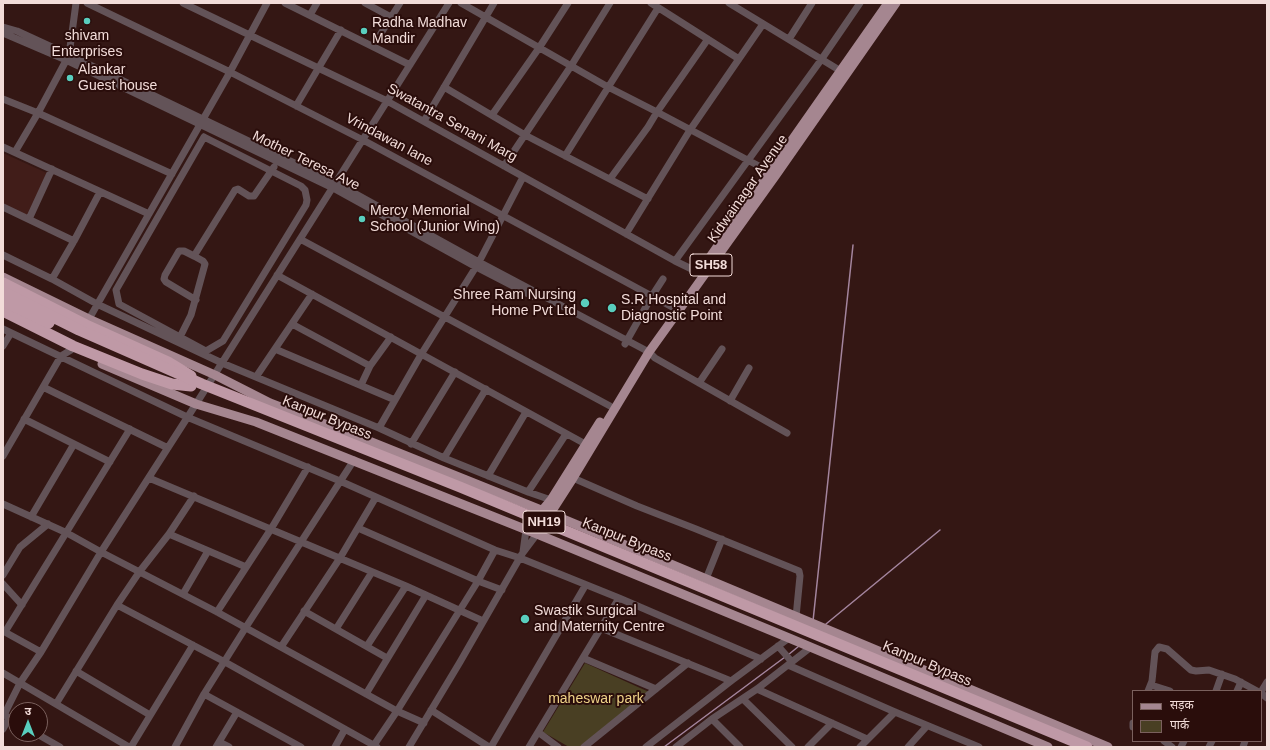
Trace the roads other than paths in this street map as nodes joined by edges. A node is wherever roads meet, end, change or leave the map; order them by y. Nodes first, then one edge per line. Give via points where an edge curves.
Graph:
1 (76, 3) edge
2 (87, 3) edge
3 (183, 3) edge
4 (267, 3) edge
5 (285, 3) edge
6 (317, 3) edge
7 (366, 3) edge
8 (400, 3) edge
9 (449, 3) edge
10 (460, 3) edge
11 (494, 3) edge
12 (568, 3) edge
13 (610, 3) edge
14 (651, 3) edge
15 (730, 3) edge
16 (812, 3) edge
17 (860, 3) edge
18 (888, 3) edge
19 (896, 3) edge
20 (658, 8) junction
21 (310, 15) junction
22 (391, 17) junction
23 (485, 17) junction
24 (763, 24) junction
25 (3, 27) edge
26 (341, 30) junction
27 (3, 33) edge
28 (250, 34) junction
29 (708, 39) junction
30 (788, 40) junction
31 (373, 46) junction
32 (539, 48) junction
33 (68, 58) junction
34 (738, 60) junction
35 (821, 60) junction
36 (410, 65) junction
37 (571, 66) junction
38 (319, 69) junction
39 (230, 72) junction
40 (843, 72) junction
41 (444, 87) junction
42 (608, 87) junction
43 (3, 99) edge
44 (387, 101) junction
45 (296, 106) junction
46 (657, 112) junction
47 (38, 113) junction
48 (492, 115) junction
49 (424, 121) junction
50 (202, 122) junction
51 (690, 130) junction
52 (525, 135) junction
53 (363, 140) junction
54 (3, 147) edge
55 (15, 152) junction
56 (565, 156) junction
57 (279, 159) junction
58 (748, 160) junction
59 (504, 166) junction
60 (52, 169) junction
61 (272, 170) junction
62 (773, 173) junction
63 (172, 174) junction
64 (523, 177) junction
65 (610, 179) junction
66 (334, 185) junction
67 (100, 192) junction
68 (648, 199) junction
69 (3, 207) edge
70 (149, 214) junction
71 (504, 216) junction
72 (28, 219) junction
73 (626, 234) junction
74 (300, 239) junction
75 (74, 241) junction
76 (3, 256) edge
77 (194, 256) junction
78 (675, 261) junction
79 (478, 264) junction
80 (702, 274) junction
81 (277, 275) junction
82 (3, 277) edge
83 (52, 279) junction
84 (663, 279) dead end
85 (3, 284) edge
86 (3, 292) edge
87 (312, 294) junction
88 (652, 296) junction
89 (196, 300) junction
90 (3, 301) edge
91 (97, 304) junction
92 (674, 308) junction
93 (3, 310) edge
94 (3, 316) edge
95 (444, 318) junction
96 (89, 319) junction
97 (292, 324) junction
98 (3, 329) edge
99 (11, 333) junction
100 (180, 337) junction
101 (391, 337) junction
102 (626, 342) junction
103 (3, 346) edge
104 (275, 349) junction
105 (722, 349) dead end
106 (71, 350) junction
107 (422, 353) junction
108 (647, 353) junction
109 (61, 356) junction
110 (222, 363) junction
111 (370, 366) junction
112 (749, 368) dead end
113 (455, 372) junction
114 (215, 375) junction
115 (256, 377) junction
116 (699, 383) junction
117 (196, 385) junction
118 (361, 385) junction
119 (43, 387) junction
120 (486, 389) junction
121 (395, 400) junction
122 (730, 401) junction
123 (196, 404) junction
124 (610, 406) junction
125 (526, 412) junction
126 (187, 417) junction
127 (24, 419) junction
128 (379, 428) junction
129 (130, 430) junction
130 (787, 433) dead end
131 (566, 434) junction
132 (74, 444) junction
133 (411, 444) junction
134 (589, 446) junction
135 (168, 448) junction
136 (3, 456) edge
137 (444, 458) junction
138 (354, 460) junction
139 (110, 462) junction
140 (308, 467) junction
141 (488, 476) junction
142 (149, 478) junction
143 (573, 478) junction
144 (340, 481) junction
145 (528, 492) junction
146 (194, 496) junction
147 (376, 497) junction
148 (551, 500) junction
149 (3, 504) edge
150 (547, 512) junction
151 (31, 517) junction
152 (48, 524) junction
153 (358, 528) junction
154 (271, 529) junction
155 (526, 530) junction
156 (67, 533) junction
157 (169, 534) junction
158 (537, 534) junction
159 (722, 539) junction
160 (301, 542) junction
161 (495, 550) junction
162 (208, 551) junction
163 (101, 552) junction
164 (521, 556) junction
165 (340, 558) junction
166 (246, 567) junction
167 (140, 571) junction
168 (372, 572) junction
169 (3, 576) edge
170 (706, 579) junction
171 (478, 581) junction
172 (3, 584) edge
173 (406, 586) junction
174 (585, 586) junction
175 (502, 590) junction
176 (182, 594) junction
177 (426, 595) junction
178 (619, 598) junction
179 (22, 605) junction
180 (117, 605) junction
181 (460, 609) junction
182 (304, 610) junction
183 (217, 612) junction
184 (801, 618) junction
185 (483, 621) junction
186 (246, 627) junction
187 (336, 628) junction
188 (601, 628) junction
189 (4, 632) edge
190 (792, 638) junction
191 (193, 645) junction
192 (367, 646) junction
193 (808, 646) junction
194 (281, 647) junction
195 (780, 648) junction
196 (41, 652) junction
197 (387, 658) junction
198 (582, 658) junction
199 (761, 659) junction
200 (225, 662) junction
201 (789, 662) junction
202 (688, 663) junction
203 (76, 671) junction
204 (3, 673) edge
205 (1222, 674) junction
206 (731, 680) junction
207 (1241, 682) junction
208 (1267, 682) edge
209 (20, 683) junction
210 (1149, 688) edge
211 (656, 689) junction
212 (756, 689) junction
213 (1169, 690) edge
214 (1216, 690) edge
215 (1237, 690) edge
216 (1255, 690) edge
217 (204, 694) junction
218 (366, 694) junction
219 (1262, 694) edge
220 (743, 698) junction
221 (56, 704) junction
222 (431, 710) junction
223 (397, 711) junction
224 (237, 712) junction
225 (895, 712) junction
226 (150, 715) junction
227 (5, 716) edge
228 (712, 719) junction
229 (424, 723) junction
230 (832, 723) junction
231 (927, 726) junction
232 (3, 729) edge
233 (345, 729) junction
234 (538, 732) junction
235 (867, 739) junction
236 (48, 740) edge
237 (218, 744) edge
238 (60, 747) edge
239 (130, 747) edge
240 (175, 747) edge
241 (229, 747) edge
242 (301, 747) edge
243 (335, 747) edge
244 (376, 747) edge
245 (409, 747) edge
246 (490, 747) edge
247 (529, 747) edge
248 (558, 747) edge
249 (584, 747) edge
250 (646, 747) edge
251 (676, 747) edge
252 (739, 747) edge
253 (792, 747) edge
254 (808, 747) edge
255 (860, 747) edge
256 (908, 747) edge
257 (979, 747) edge
258 (1048, 747) edge
259 (1069, 747) edge
260 (1087, 747) edge
261 (1108, 747) edge

1 - 33 street
2 - 39 street, Vrindawan lane
3 - 28 street, Swatantra Senani Marg
4 - 28 street
5 - 21 street
6 - 21 street
7 - 22 street
8 - 22 street
9 - 36 street
10 - 23 street
11 - 23 street
12 - 32 street
13 - 37 street
14 - 20 street
15 - 24 street
16 - 30 street
17 - 35 street
18 - 40 main road, Kidwainagar Avenue / SH58
19 - 40 main road, Kidwainagar Avenue / SH58
20 - 29 street
20 - 42 street
21 - 26 street
22 - 31 street
23 - 32 street
23 - 41 street
24 - 30 street
24 - 34 street
25 - 33 street via 17,31
26 - 31 street
26 - 38 street
27 - 33 street
28 - 38 street, Swatantra Senani Marg
28 - 39 street
29 - 34 street
29 - 46 street
30 - 35 street
31 - 36 street
32 - 37 street
32 - 48 street
33 - 47 street
33 - 50 street
34 - 51 street
35 - 40 street
35 - 58 street
36 - 44 street
37 - 42 street
37 - 52 street
38 - 44 street, Swatantra Senani Marg
38 - 45 street
39 - 45 street, Vrindawan lane
39 - 50 street
40 - 62 main road, Kidwainagar Avenue / SH58
41 - 48 street
41 - 49 street
42 - 46 street
42 - 56 street
43 - 47 street
44 - 49 street, Swatantra Senani Marg
44 - 53 street
45 - 53 street, Vrindawan lane
46 - 51 street
46 - 65 street
47 - 55 street
47 - 63 street
48 - 52 street
49 - 59 street, Swatantra Senani Marg
50 - 57 street
50 - 63 street
51 - 58 street
51 - 68 street
52 - 56 street
52 - 59 street
53 - 66 street
53 - 71 street, Vrindawan lane
54 - 55 street
55 - 60 street
56 - 65 street
57 - 61 street
57 - 66 street
58 - 62 street
58 - 78 street
59 - 64 street, Swatantra Senani Marg
60 - 67 street
60 - 72 street
61 - 77 street via 254,196 235,190
61 - 100 street via 305,190 306,205 224,341 206,351
61 - 100 street via 204,136 116,290 119,304
62 - 80 main road, Kidwainagar Avenue / SH58
63 - 70 street
64 - 71 street
64 - 73 street, Swatantra Senani Marg
65 - 68 street
66 - 74 street
66 - 79 street
67 - 70 street
67 - 75 street
68 - 73 street
69 - 72 street
70 - 91 street
71 - 79 street
71 - 88 street, Vrindawan lane
72 - 75 street
73 - 78 street, Swatantra Senani Marg
74 - 81 street
74 - 95 street
75 - 83 street
76 - 83 street
77 - 89 street via 205,264
77 - 89 street via 180,251 164,279
78 - 80 street, Swatantra Senani Marg
79 - 95 street
79 - 102 street
80 - 92 main road, Kidwainagar Avenue / SH58
80 - 108 main road, Kidwainagar Avenue / SH58
81 - 87 street
81 - 110 street
82 - 96 main road
83 - 91 street
84 - 88 street
85 - 117 highway, bridge via 168,362 182,370
86 - 117 highway, Kanpur Bypass / NH19, bridge
87 - 97 street
87 - 101 street
88 - 92 street, Vrindawan lane
88 - 102 street
89 - 100 street via 190,319
90 - 117 highway, Kanpur Bypass / NH19, bridge via 92,344
91 - 96 street
91 - 110 street
92 - 108 main road, Kidwainagar Avenue / SH58
93 - 117 highway via 73,346 142,374 172,384
94 - 106 main road
95 - 107 street
95 - 124 street
96 - 114 main road
97 - 104 street
97 - 111 street
98 - 99 street
99 - 103 street
99 - 109 street
101 - 107 street
101 - 111 street
102 - 108 street
104 - 115 street
104 - 118 street
105 - 116 street
106 - 109 street
106 - 123 main road
107 - 113 street
107 - 121 street
108 - 116 street
108 - 124 main road, Kidwainagar Avenue / SH58
108 - 134 main road, Kidwainagar Avenue / SH58
109 - 119 street
109 - 126 street
110 - 114 street
110 - 115 street
111 - 118 street
112 - 122 street
113 - 120 street
113 - 133 street
114 - 123 street
114 - 150 main road via 270,403
115 - 128 street
116 - 122 street
117 - 259 highway, Kanpur Bypass / NH19
117 - 260 highway, Kanpur Bypass / NH19, bridge via 460,487
118 - 121 street
119 - 127 street
119 - 129 street
120 - 125 street
120 - 137 street
121 - 128 street
122 - 130 street
123 - 126 street
123 - 138 main road via 256,422
124 - 134 main road, Kidwainagar Avenue / SH58
125 - 131 street
125 - 141 street
126 - 135 street
126 - 140 street
127 - 132 street
127 - 136 street
128 - 133 street
129 - 135 street
129 - 139 street
131 - 134 street
131 - 145 street
132 - 139 street
132 - 151 street
133 - 137 street
134 - 143 main road, Kidwainagar Avenue / SH58
134 - 148 main road, Kidwainagar Avenue / SH58
135 - 142 street
137 - 141 street
138 - 144 street
138 - 155 main road
139 - 156 street
140 - 144 street
140 - 154 street
141 - 145 street
142 - 146 street
142 - 163 street
143 - 150 main road, Kidwainagar Avenue / SH58
143 - 159 street
144 - 147 street
144 - 160 street
145 - 148 street
146 - 154 street
146 - 157 street
147 - 153 street
147 - 161 street
148 - 150 main road, Kidwainagar Avenue / SH58
149 - 151 street
150 - 155 main road, Kidwainagar Avenue / SH58
150 - 158 main road, Kidwainagar Avenue / SH58
150 - 170 main road
151 - 152 street
152 - 156 street
152 - 169 street via 20,547
153 - 165 street
153 - 171 street
154 - 160 street
154 - 166 street
155 - 158 main road
155 - 164 street
156 - 163 street
156 - 179 street
157 - 162 street
157 - 167 street
158 - 164 street
158 - 190 main road
159 - 170 street
159 - 184 street via 799,571
160 - 165 street
160 - 186 street
161 - 164 street
161 - 171 street
162 - 166 street
162 - 176 street
163 - 167 street
163 - 196 street
164 - 174 street
164 - 175 street
165 - 168 street
165 - 182 street
166 - 183 street
167 - 176 street
167 - 180 street
168 - 173 street
168 - 187 street
170 - 184 main road
171 - 175 street
171 - 181 street
172 - 179 street
173 - 177 street
173 - 192 street
174 - 178 street
174 - 246 street
175 - 185 street
176 - 183 street
177 - 181 street
177 - 197 street
178 - 188 street
178 - 199 street
179 - 189 street
180 - 191 street
180 - 203 street
181 - 185 street
181 - 223 street
182 - 187 street
182 - 194 street
183 - 186 street
184 - 261 main road
185 - 222 street
186 - 194 street
186 - 200 street
187 - 192 street
188 - 198 street
188 - 202 street
189 - 196 street
190 - 193 main road
190 - 195 street
191 - 200 street
191 - 226 street
192 - 197 street
193 - 201 street
193 - 258 main road
194 - 218 street
195 - 199 street
195 - 201 street
196 - 209 street
197 - 218 street
198 - 211 street
198 - 234 street
199 - 206 street
200 - 217 street
200 - 233 street
201 - 212 street
201 - 225 street
202 - 206 street
202 - 211 street
203 - 221 street
203 - 226 street
204 - 209 street
205 - 207 street
205 - 210 street via 1209,670 1191,670 1167,648 1159,647 1155,652
205 - 214 street
206 - 250 street
207 - 215 street
207 - 216 street
208 - 219 street
209 - 221 street
209 - 227 street
210 - 213 street
211 - 249 street
212 - 220 street
212 - 230 street
217 - 224 street
217 - 240 street
218 - 223 street
220 - 228 street
220 - 253 street
221 - 239 street
222 - 229 street
222 - 246 street
223 - 229 street
223 - 244 street
224 - 237 street
224 - 242 street
225 - 231 street
225 - 235 street
226 - 239 street
227 - 232 street
228 - 251 street
228 - 252 street
229 - 245 street
230 - 235 street
230 - 254 street
231 - 256 street
231 - 257 street
233 - 243 street
233 - 244 street
234 - 247 street
234 - 248 street
235 - 255 street
236 - 238 street
237 - 241 street

